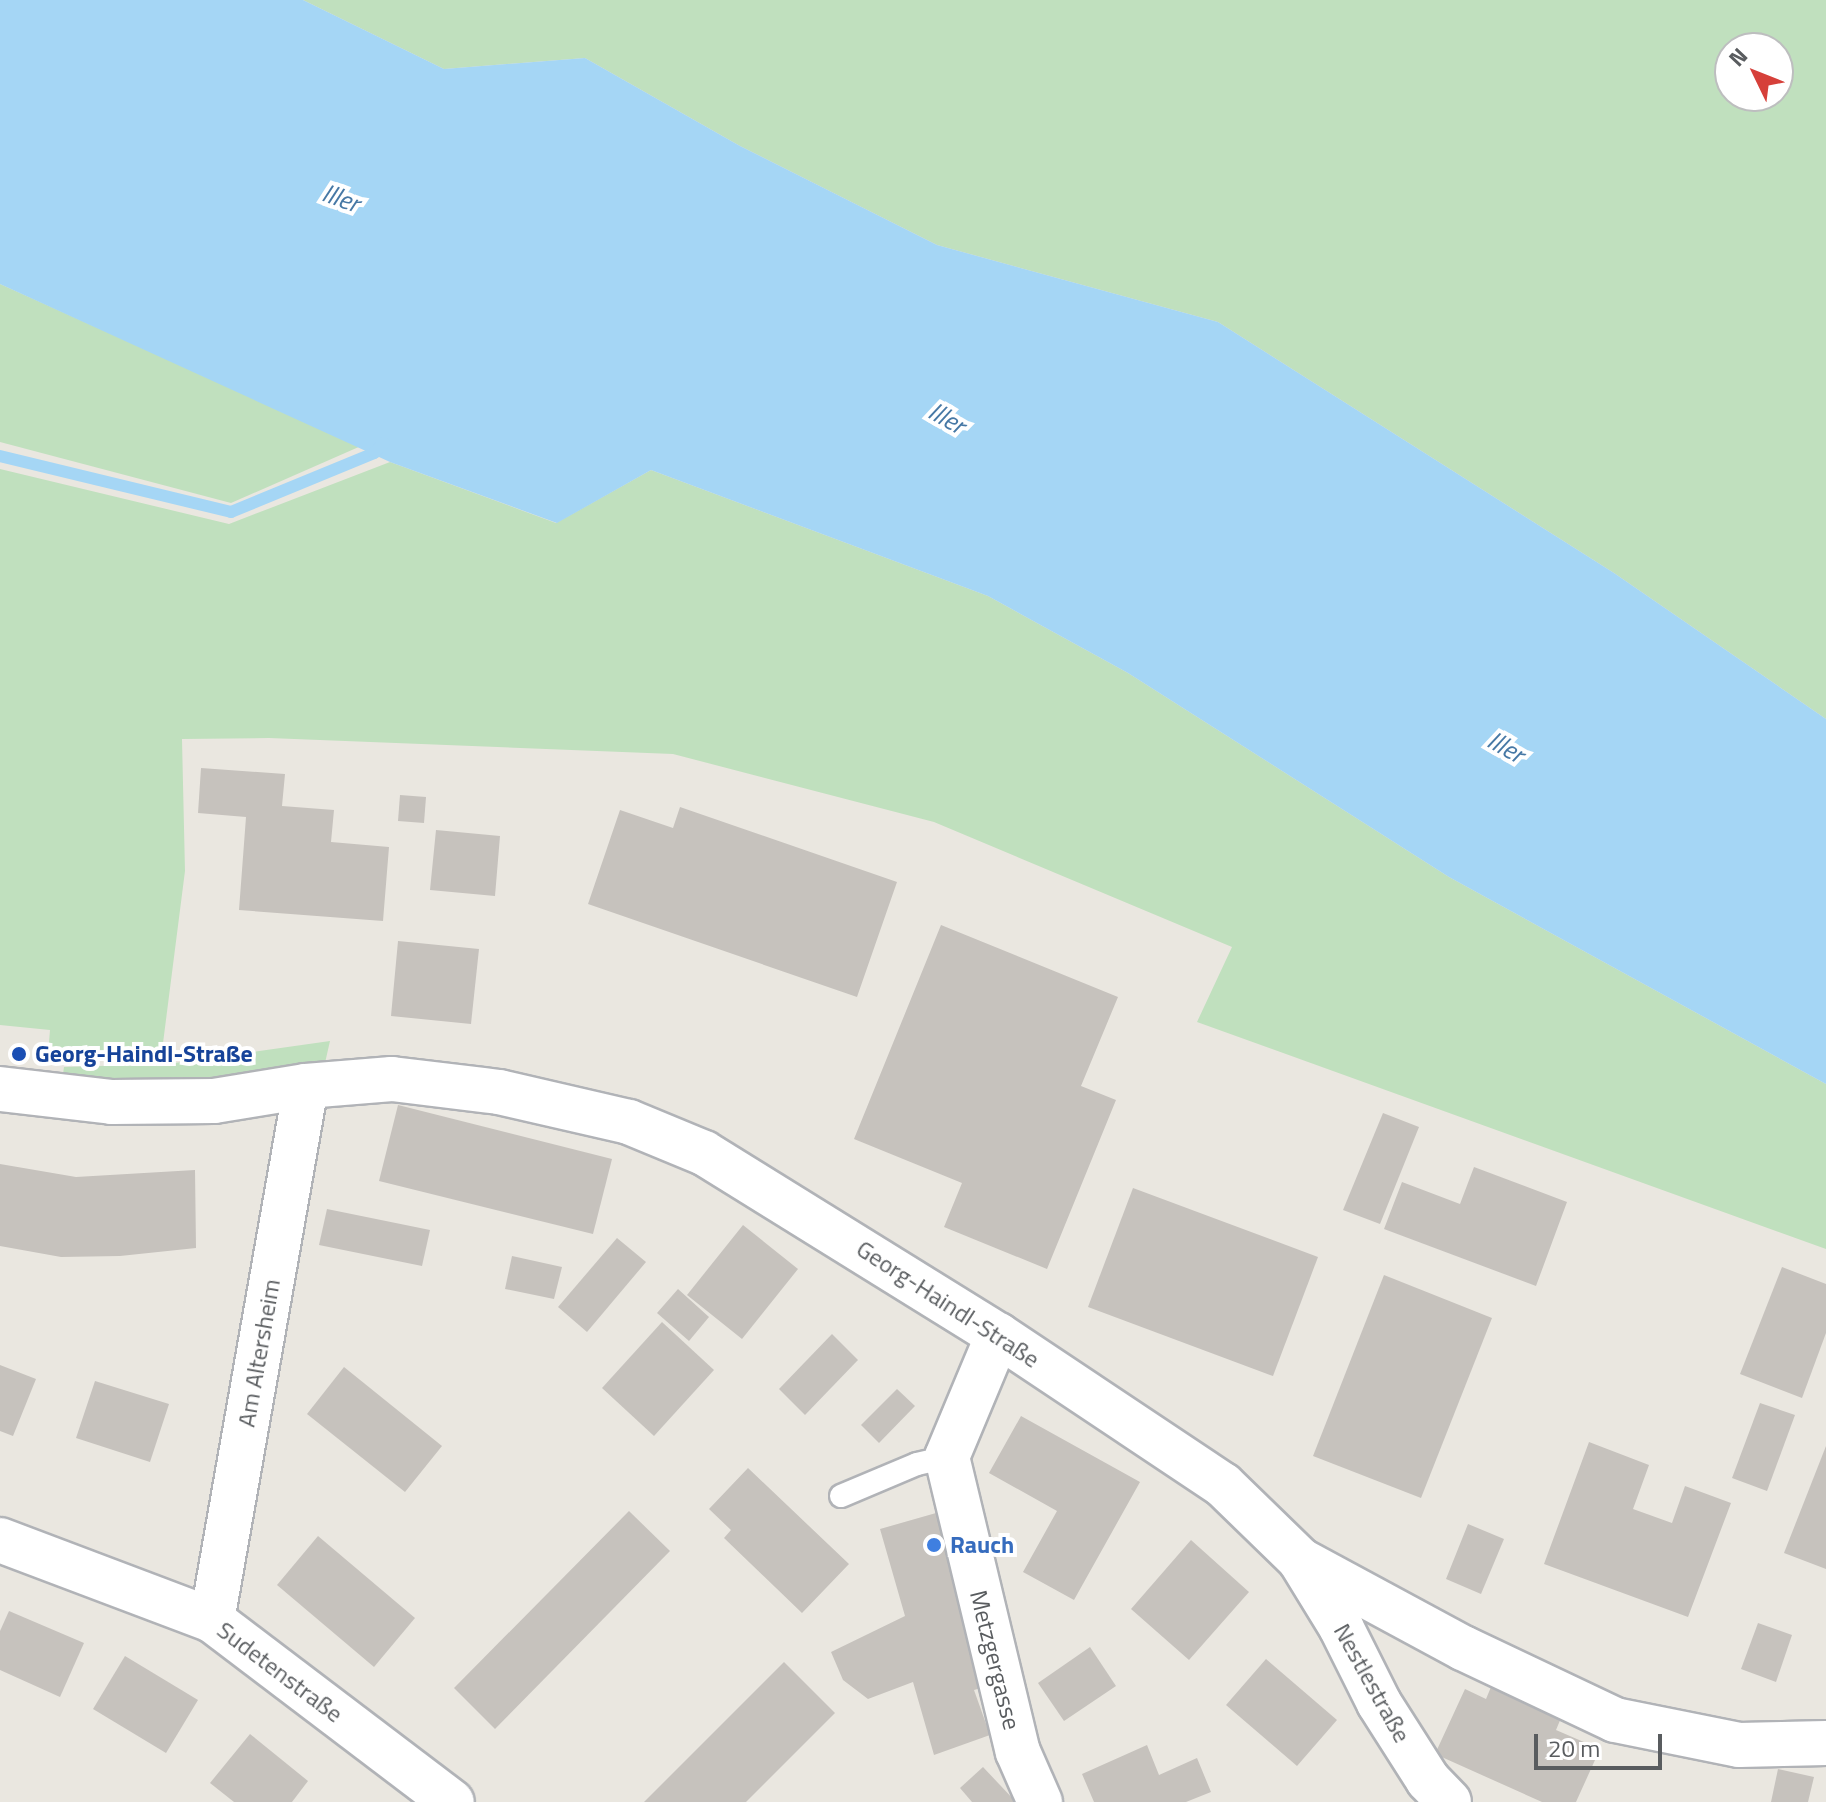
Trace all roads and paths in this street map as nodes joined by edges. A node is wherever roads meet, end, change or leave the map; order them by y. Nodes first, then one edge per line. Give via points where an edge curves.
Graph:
1 (306, 1086) junction
2 (0, 1089) edge
3 (998, 1335) junction
4 (947, 1457) junction
5 (841, 1496) dead end
6 (0, 1540) edge
7 (1300, 1560) junction
8 (212, 1620) junction
9 (1826, 1743) edge
10 (452, 1802) edge
11 (1040, 1802) edge
12 (1449, 1802) edge

1 - 2 street, Georg-Haindl-Straße via 214,1101 141,1102
1 - 3 street, Georg-Haindl-Straße via 392,1079 499,1092 629,1122 704,1153
1 - 8 street, Am Altersheim
3 - 4 street
3 - 7 street, Georg-Haindl-Straße via 1223,1485
4 - 5 lane
4 - 11 street, Metzgergasse via 1018,1752
6 - 8 street, Sudetenstraße
7 - 9 street, Georg-Haindl-Straße via 1463,1648 1615,1720 1739,1745
7 - 12 street, Nestlestraße via 1379,1703 1428,1780
8 - 10 street, Sudetenstraße

